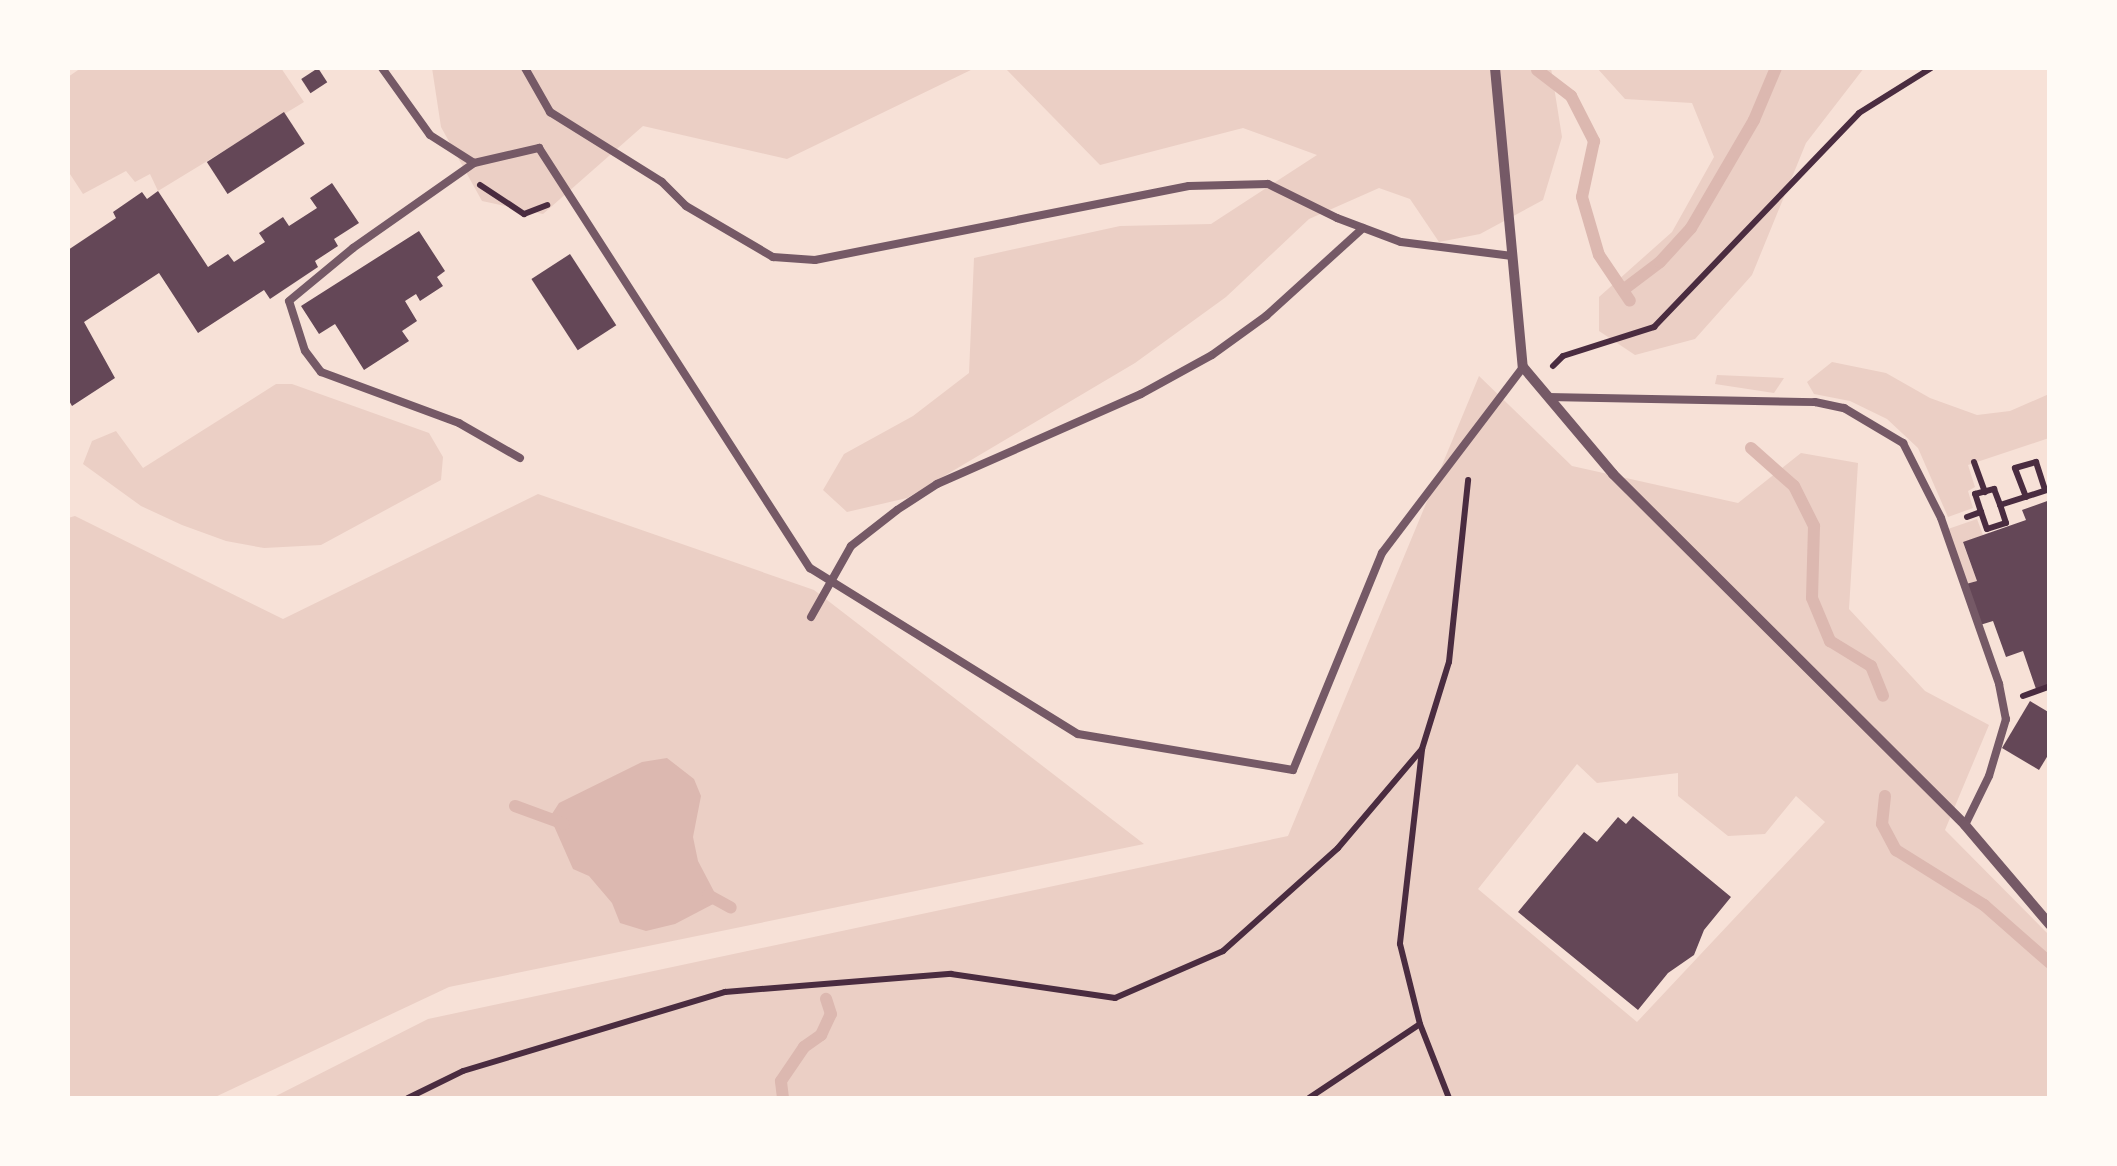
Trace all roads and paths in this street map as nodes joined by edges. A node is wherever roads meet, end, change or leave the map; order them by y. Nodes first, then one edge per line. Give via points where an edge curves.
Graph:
1 (382, 68) edge
2 (526, 68) edge
3 (1495, 68) edge
4 (1931, 68) edge
5 (470, 166) junction
6 (548, 204) dead end
7 (1363, 228) junction
8 (1512, 256) junction
9 (1523, 367) junction
10 (1536, 384) junction
11 (1547, 396) junction
12 (520, 458) dead end
13 (1974, 462) dead end
14 (1469, 473) dead end
15 (2047, 490) edge
16 (1984, 492) junction
17 (2026, 497) junction
18 (2000, 505) junction
19 (1981, 512) junction
20 (1943, 526) junction
21 (828, 580) junction
22 (811, 617) dead end
23 (1422, 748) junction
24 (1966, 825) junction
25 (2050, 925) edge
26 (1420, 1024) junction
27 (408, 1098) edge
28 (1309, 1098) edge
29 (1449, 1098) edge

1 - 5 lane via 430,135
2 - 7 lane via 550,112 773,257 814,260 1189,186 1268,184
3 - 8 street
4 - 10 path via 1859,113 1654,327 1563,356
5 - 6 path via 516,211
5 - 12 lane via 288,301 305,351 322,372 459,423
5 - 21 lane via 539,148 810,568
7 - 8 lane via 1401,242
7 - 21 lane via 1212,355 1141,394 937,484 851,546
8 - 9 street
9 - 10 street
9 - 21 lane via 1382,553 1293,770 1078,734
10 - 11 street
11 - 20 lane via 1844,408 1904,443
11 - 24 street via 1613,474
13 - 16 path
14 - 23 path via 1449,662
15 - 17 path
15 - 17 path via 2036,462 2015,468
16 - 18 path via 1994,488
16 - 19 path via 1975,494
17 - 18 path
18 - 19 path via 2006,524 1988,529
19 - 20 path
20 - 24 lane via 2000,684 2006,719
21 - 22 lane
23 - 26 path via 1400,944
23 - 27 path via 1338,848 1223,951 1114,998 951,974 725,992 463,1071
24 - 25 street
26 - 28 path
26 - 29 path

